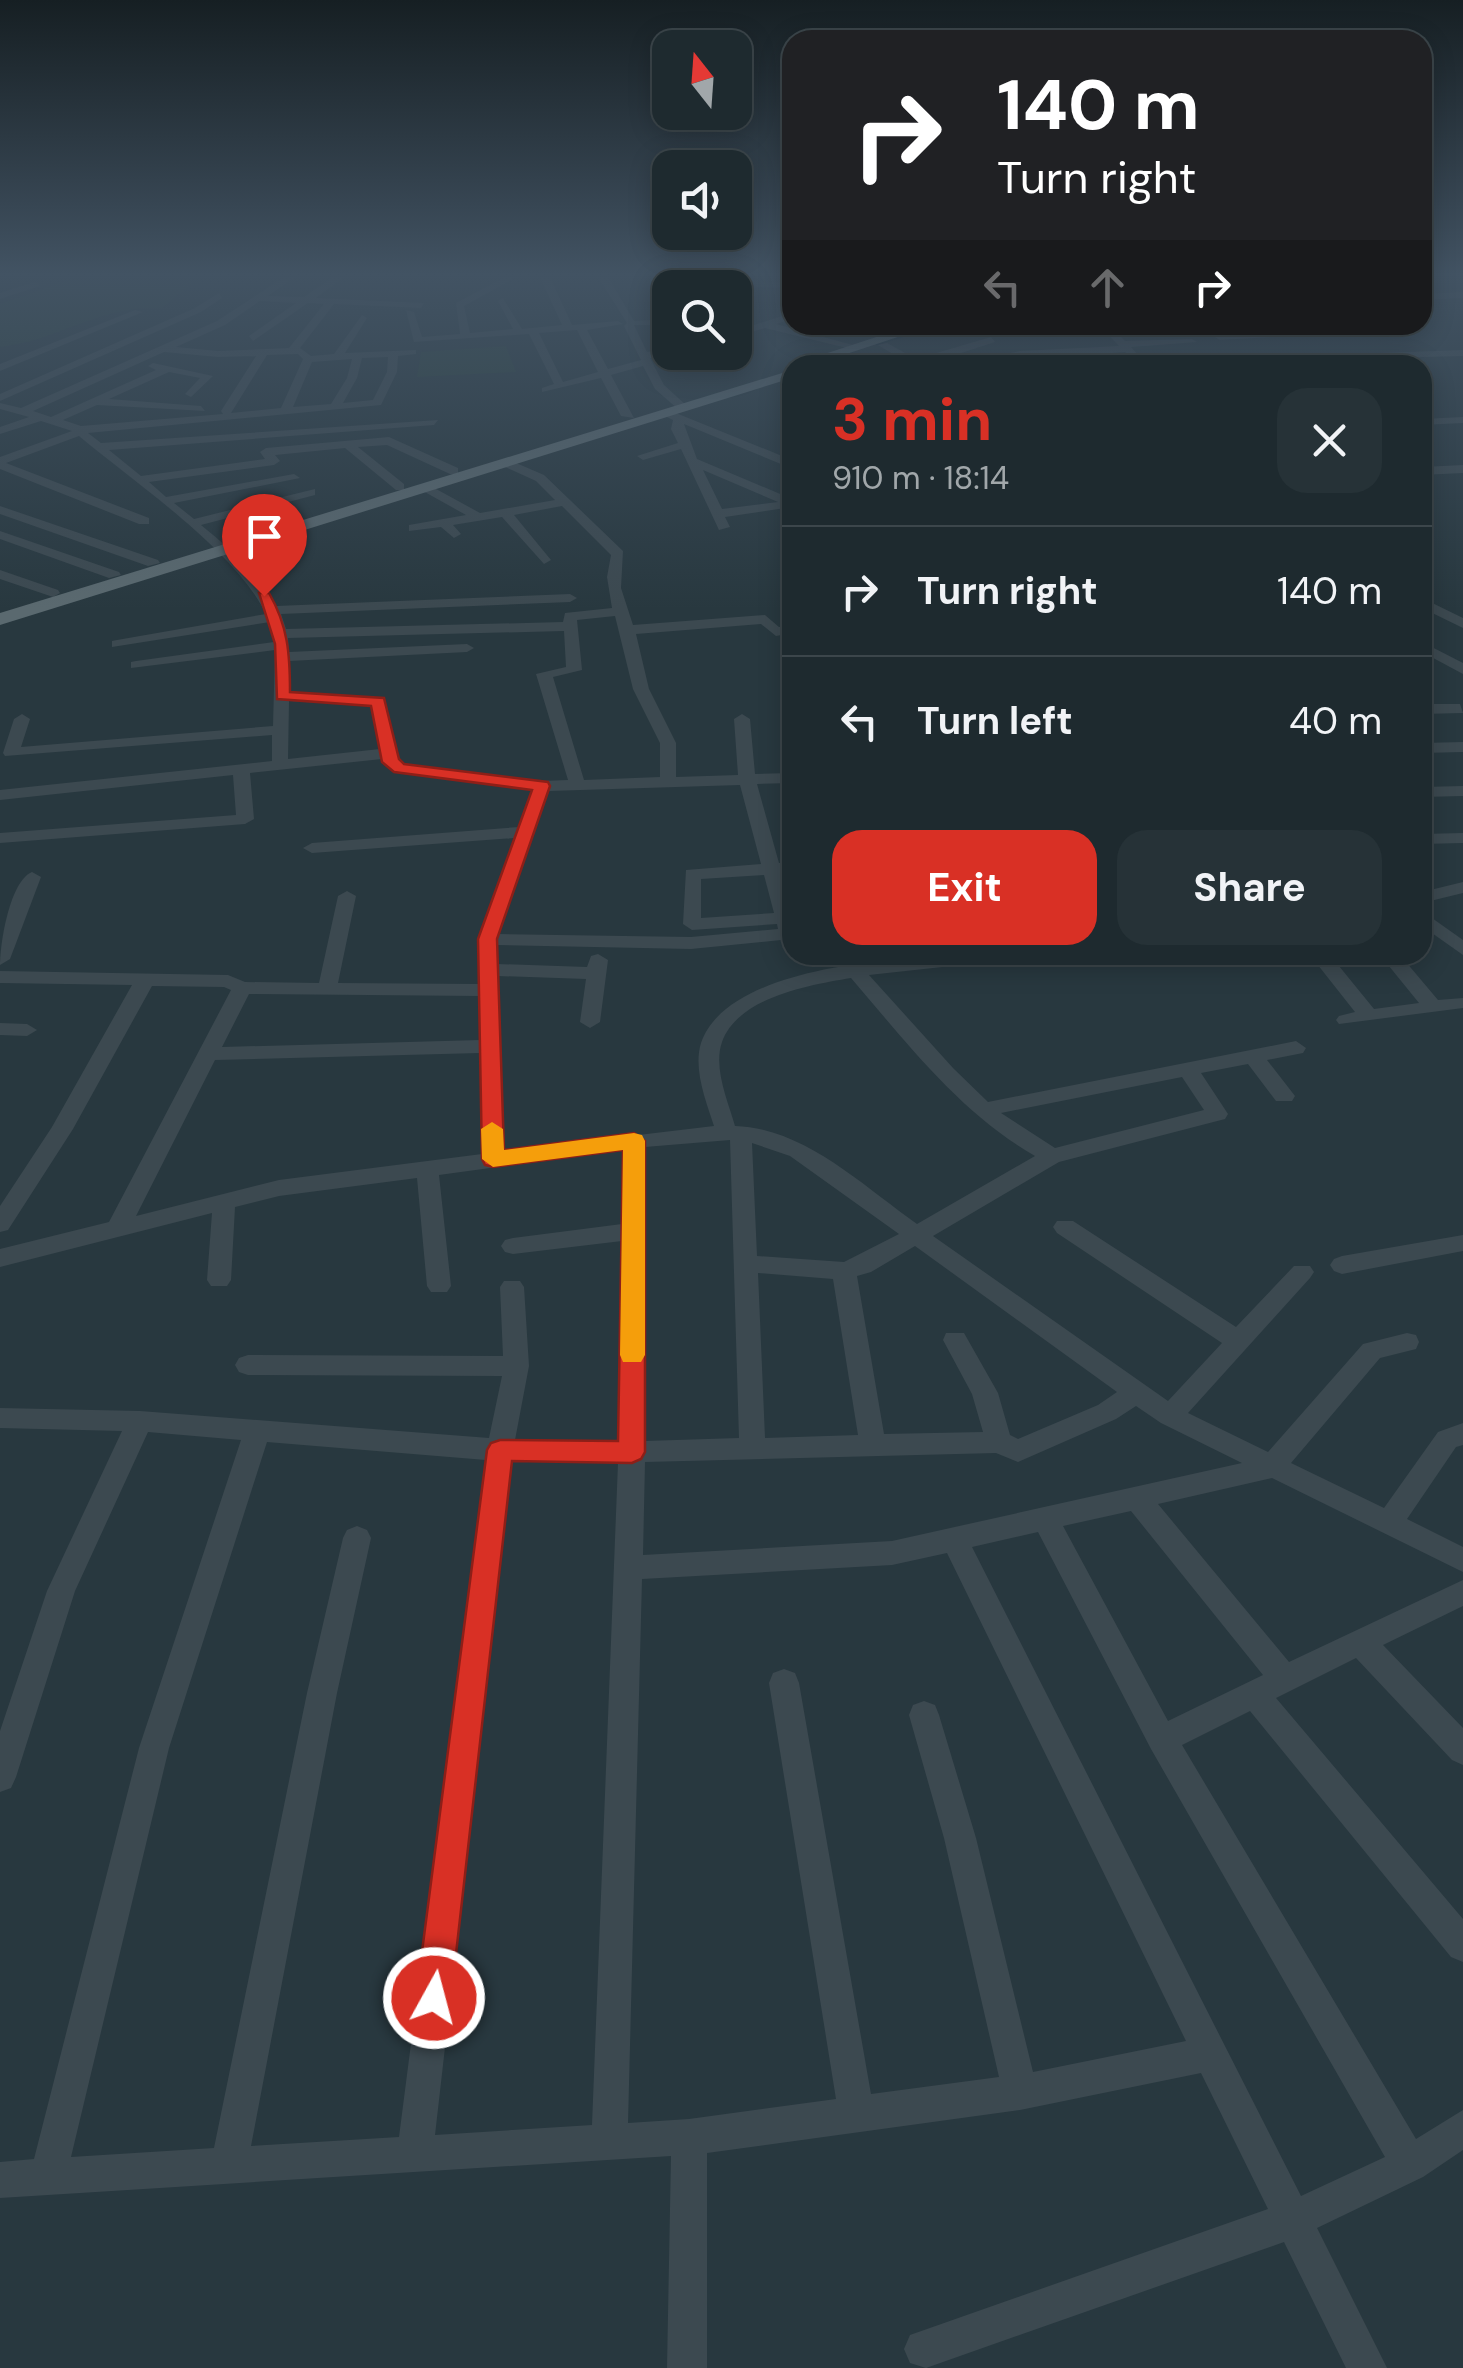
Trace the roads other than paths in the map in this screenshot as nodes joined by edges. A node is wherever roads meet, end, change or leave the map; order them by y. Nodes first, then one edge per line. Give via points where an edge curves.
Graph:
1 (37, 388) edge
2 (75, 388) edge
3 (129, 388) edge
4 (197, 388) edge
5 (244, 388) edge
6 (295, 388) edge
7 (346, 388) edge
8 (384, 388) edge
9 (555, 388) edge
10 (609, 388) edge
11 (663, 388) edge
12 (738, 388) edge
13 (546, 390) dead end
14 (191, 394) dead end
15 (100, 402) junction
16 (2, 405) edge
17 (335, 407) junction
18 (677, 409) junction
19 (227, 411) junction
20 (22, 412) junction
21 (285, 412) junction
22 (258, 414) junction
23 (630, 416) junction
24 (47, 418) junction
25 (1463, 420) edge
26 (434, 422) dead end
27 (1432, 422) edge
28 (0, 430) edge
29 (79, 431) junction
30 (684, 445) junction
31 (239, 446) dead end
32 (348, 446) junction
33 (100, 447) junction
34 (782, 449) edge
35 (767, 454) junction
36 (642, 456) dead end
37 (782, 460) edge
38 (118, 462) junction
39 (692, 462) junction
40 (0, 463) edge
41 (507, 463) junction
42 (1463, 470) edge
43 (454, 471) junction
44 (1432, 471) edge
45 (294, 478) dead end
46 (138, 480) junction
47 (400, 488) junction
48 (426, 488) junction
49 (311, 492) dead end
50 (782, 499) edge
51 (163, 501) junction
52 (563, 502) junction
53 (782, 504) edge
54 (0, 510) edge
55 (505, 512) junction
56 (717, 514) junction
57 (478, 517) junction
58 (144, 521) dead end
59 (191, 524) junction
60 (414, 528) dead end
61 (724, 528) dead end
62 (0, 534) edge
63 (220, 548) junction
64 (544, 560) dead end
65 (153, 563) junction
66 (0, 574) edge
67 (114, 575) junction
68 (54, 593) junction
69 (570, 598) dead end
70 (1432, 607) edge
71 (0, 610) edge
72 (621, 611) junction
73 (0, 619) edge
74 (1463, 624) edge
75 (571, 626) junction
76 (627, 630) junction
77 (782, 631) edge
78 (278, 633) junction
79 (118, 644) dead end
80 (467, 648) dead end
81 (1432, 652) edge
82 (136, 665) dead end
83 (1463, 669) edge
84 (283, 696) junction
85 (1462, 708) edge
86 (1432, 709) edge
87 (22, 719) dead end
88 (742, 719) dead end
89 (280, 730) junction
90 (1463, 747) edge
91 (1432, 748) edge
92 (11, 753) junction
93 (390, 753) junction
94 (280, 763) junction
95 (240, 769) junction
96 (0, 772) edge
97 (747, 778) junction
98 (782, 778) edge
99 (667, 782) junction
100 (577, 784) junction
101 (542, 786) junction
102 (1463, 791) edge
103 (1432, 792) edge
104 (0, 795) edge
105 (524, 832) junction
106 (0, 838) edge
107 (1463, 838) edge
108 (1432, 840) edge
109 (312, 848) dead end
110 (782, 869) edge
111 (772, 870) junction
112 (32, 877) dead end
113 (1463, 887) edge
114 (1432, 895) edge
115 (346, 896) dead end
116 (782, 903) edge
117 (1432, 924) edge
118 (782, 929) edge
119 (782, 930) edge
120 (487, 939) junction
121 (600, 941) junction
122 (1463, 949) edge
123 (0, 959) edge
124 (798, 965) edge
125 (888, 965) edge
126 (1328, 965) edge
127 (1399, 965) edge
128 (855, 971) junction
129 (596, 973) junction
130 (0, 977) edge
131 (145, 980) junction
132 (486, 980) junction
133 (803, 982) junction
134 (242, 988) junction
135 (327, 989) junction
136 (1457, 1003) dead end
137 (1432, 1004) junction
138 (1369, 1016) junction
139 (1346, 1020) dead end
140 (590, 1022) dead end
141 (0, 1029) edge
142 (27, 1030) dead end
143 (488, 1046) junction
144 (1296, 1048) dead end
145 (208, 1054) junction
146 (1253, 1058) junction
147 (1188, 1072) junction
148 (1284, 1096) dead end
149 (986, 1109) junction
150 (733, 1132) junction
151 (634, 1141) junction
152 (1052, 1156) junction
153 (493, 1159) junction
154 (427, 1168) junction
155 (224, 1203) junction
156 (0, 1224) edge
157 (1065, 1227) dead end
158 (117, 1230) junction
159 (634, 1231) junction
160 (916, 1236) junction
161 (1463, 1243) edge
162 (513, 1246) dead end
163 (0, 1258) edge
164 (746, 1264) junction
165 (1342, 1265) dead end
166 (844, 1271) junction
167 (1302, 1272) dead end
168 (219, 1280) dead end
169 (439, 1286) dead end
170 (512, 1287) dead end
171 (956, 1340) dead end
172 (1238, 1341) junction
173 (1407, 1342) dead end
174 (248, 1365) dead end
175 (516, 1366) junction
176 (1137, 1392) junction
177 (1170, 1416) junction
178 (0, 1418) edge
179 (140, 1421) junction
180 (258, 1428) junction
181 (1463, 1434) edge
182 (999, 1442) junction
183 (873, 1445) junction
184 (752, 1448) junction
185 (500, 1450) junction
186 (632, 1452) junction
187 (1270, 1468) junction
188 (1136, 1498) junction
189 (1045, 1519) junction
190 (1388, 1525) junction
191 (357, 1538) dead end
192 (954, 1539) junction
193 (1463, 1560) edge
194 (628, 1568) junction
195 (1463, 1592) edge
196 (1360, 1642) junction
197 (1285, 1680) junction
198 (784, 1683) dead end
199 (1254, 1694) junction
200 (924, 1715) dead end
201 (1162, 1740) junction
202 (1463, 1750) edge
203 (0, 1776) edge
204 (1463, 1945) edge
205 (1212, 2053) junction
206 (1020, 2092) junction
207 (856, 2114) junction
208 (1463, 2128) edge
209 (689, 2136) junction
210 (609, 2143) junction
211 (415, 2154) junction
212 (1410, 2164) junction
213 (229, 2166) junction
214 (48, 2178) junction
215 (0, 2180) edge
216 (1295, 2220) junction
217 (924, 2350) dead end
218 (687, 2368) edge
219 (1367, 2368) edge

1 - 16 street
2 - 20 street
3 - 15 street
4 - 14 street
5 - 19 street
6 - 21 street
7 - 17 street
8 - 17 street via 377,402
9 - 13 street
10 - 23 street
11 - 18 street
12 - 18 main road
15 - 19 street
15 - 24 street
16 - 20 street
17 - 21 street
18 - 23 main road
18 - 30 street
18 - 35 street
18 - 41 main road
19 - 22 street
20 - 24 street
21 - 22 street
22 - 29 street
23 - 43 main road
24 - 28 street
24 - 29 street
25 - 27 street
26 - 33 street
29 - 33 street
29 - 40 street
30 - 36 street
30 - 39 street
31 - 38 street
32 - 43 street via 389,441
32 - 46 street via 266,452 274,462
32 - 47 street
33 - 38 street
34 - 35 street
35 - 37 street
38 - 46 street
39 - 50 street
39 - 56 street
40 - 58 street
41 - 48 main road
41 - 52 street via 540,478
42 - 44 street
43 - 47 main road
45 - 51 street
46 - 51 street
47 - 63 main road
48 - 57 street
48 - 63 main road
49 - 59 street
51 - 59 street
52 - 55 street
52 - 72 street via 618,554 612,570
53 - 56 street
54 - 65 street
55 - 57 street
55 - 64 street
56 - 61 street
57 - 60 street via 450,528
59 - 63 street
62 - 67 street
63 - 65 main road
63 - 73 main road
63 - 78 street
65 - 67 main road
66 - 68 street
67 - 68 main road
68 - 71 main road
69 - 78 street
70 - 74 street
72 - 75 street via 570,616
72 - 76 street
75 - 78 street
75 - 100 street via 574,670 544,674
76 - 77 street via 765,619
76 - 99 street via 642,689 666,732 672,762
78 - 79 street
78 - 80 street
78 - 82 street
78 - 84 street
81 - 83 street
84 - 89 street
84 - 93 street via 378,702
85 - 86 street
87 - 92 street
88 - 97 street
89 - 92 street
89 - 94 street
90 - 91 street
92 - 96 street
93 - 94 street
93 - 101 street via 400,768
94 - 95 street
95 - 104 street
95 - 106 street via 245,819
97 - 98 street
97 - 99 street
97 - 111 street
99 - 100 street
100 - 101 street
101 - 105 street
102 - 103 street
105 - 109 street
105 - 120 street
107 - 108 street
110 - 111 street
111 - 116 street
111 - 118 street via 692,874 692,924
112 - 123 street
113 - 114 street
115 - 135 street
117 - 122 street
119 - 121 street via 691,943
120 - 121 street
120 - 132 street
121 - 129 street
124 - 133 street
125 - 128 street
126 - 138 street
127 - 137 street
128 - 133 street
128 - 149 street
129 - 132 street
129 - 140 street
130 - 131 street
131 - 134 street via 228,981
131 - 156 street via 62,1130
132 - 135 street
132 - 143 street
133 - 150 street via 727,1014 712,1038 709,1072
134 - 135 street
134 - 145 street
136 - 137 street
137 - 138 street
138 - 139 street
141 - 142 street
143 - 145 street
143 - 153 street
144 - 146 street
145 - 158 street
146 - 147 street
146 - 148 street
147 - 149 street
147 - 152 street via 1217,1114
149 - 152 street
150 - 151 street
150 - 160 street via 766,1136 798,1151
150 - 164 street
151 - 153 street
151 - 159 street
152 - 160 street
153 - 154 street
154 - 155 street via 279,1188
154 - 169 street
155 - 158 street
155 - 168 street
157 - 172 street
158 - 163 street
159 - 162 street
159 - 186 street
160 - 166 street
160 - 176 street
161 - 165 street
164 - 166 street
164 - 184 street
166 - 183 street
167 - 172 street
170 - 175 street
171 - 182 street via 985,1393
172 - 177 street
173 - 187 street via 1372,1351
174 - 175 street
175 - 185 street
176 - 177 street
176 - 182 street via 1032,1448 1018,1451
177 - 187 street
178 - 179 street
179 - 180 street
179 - 203 street via 61,1591
180 - 185 street
180 - 214 street via 154,1748
181 - 190 street via 1448,1438
182 - 183 street
183 - 184 street
184 - 186 street
185 - 186 street
185 - 211 street
186 - 194 street
187 - 188 street
187 - 190 street
188 - 189 street
188 - 197 street
189 - 192 street
189 - 201 street
190 - 193 street
191 - 213 street
192 - 194 street via 892,1553
192 - 205 street
194 - 210 street
195 - 196 street
196 - 197 street
196 - 202 street
197 - 199 street
198 - 207 street
199 - 201 street
199 - 204 street
200 - 206 street
201 - 212 street
205 - 206 street
205 - 216 street
206 - 207 street
207 - 209 street
208 - 212 street
209 - 210 street
209 - 218 street
210 - 211 street
211 - 213 street
212 - 216 street
213 - 214 street
214 - 215 street
216 - 217 street
216 - 219 street

